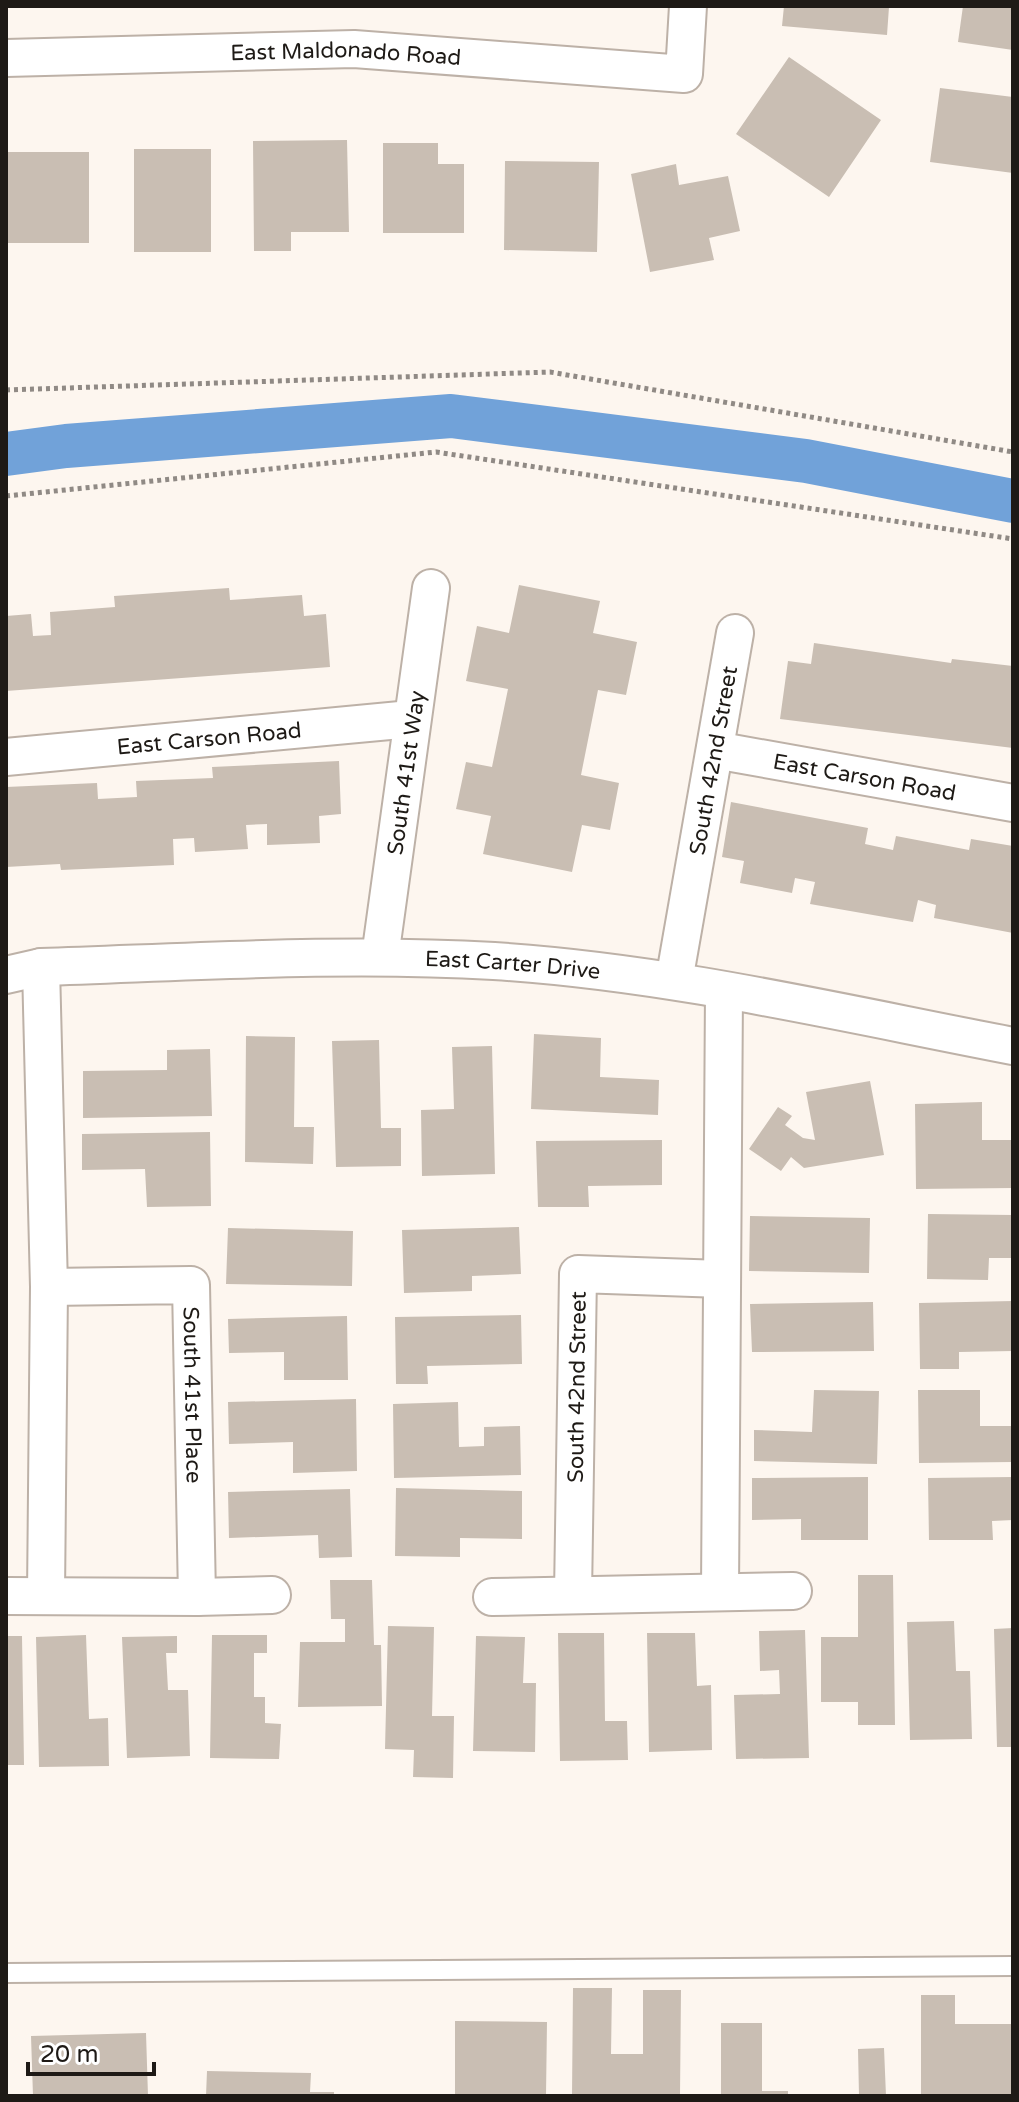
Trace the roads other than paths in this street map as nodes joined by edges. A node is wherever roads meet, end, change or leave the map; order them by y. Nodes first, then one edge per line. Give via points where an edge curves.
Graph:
1 (688, 6) edge
2 (6, 58) edge
3 (431, 588) dead end
4 (735, 633) dead end
5 (411, 719) junction
6 (715, 750) junction
7 (6, 757) edge
8 (1013, 803) edge
9 (380, 957) junction
10 (41, 967) junction
11 (6, 975) edge
12 (674, 981) junction
13 (724, 991) junction
14 (1013, 1046) edge
15 (722, 1279) junction
16 (49, 1287) junction
17 (793, 1591) dead end
18 (720, 1592) junction
19 (46, 1595) junction
20 (272, 1595) dead end
21 (573, 1595) junction
22 (6, 1596) edge
23 (197, 1597) junction
24 (492, 1597) dead end
25 (1013, 1966) edge
26 (6, 1973) edge

1 - 2 street, East Maldonado Road via 684,74 354,49
3 - 5 street, South 41st Way
4 - 6 street, South 42nd Street
5 - 7 street, East Carson Road
5 - 9 street, South 41st Way
6 - 8 street, East Carson Road
6 - 12 street, South 42nd Street
9 - 10 street, East Carter Drive
9 - 12 street, East Carter Drive via 497,962
10 - 11 street, East Carter Drive
10 - 16 street
12 - 13 street, East Carter Drive
13 - 14 street, East Carter Drive
13 - 15 street
15 - 18 street
15 - 21 street, South 42nd Street via 578,1274
16 - 19 street
16 - 23 street, South 41st Place via 191,1285
17 - 18 street
18 - 21 street
19 - 22 street
19 - 23 street
20 - 23 street
21 - 24 street
25 - 26 lane

